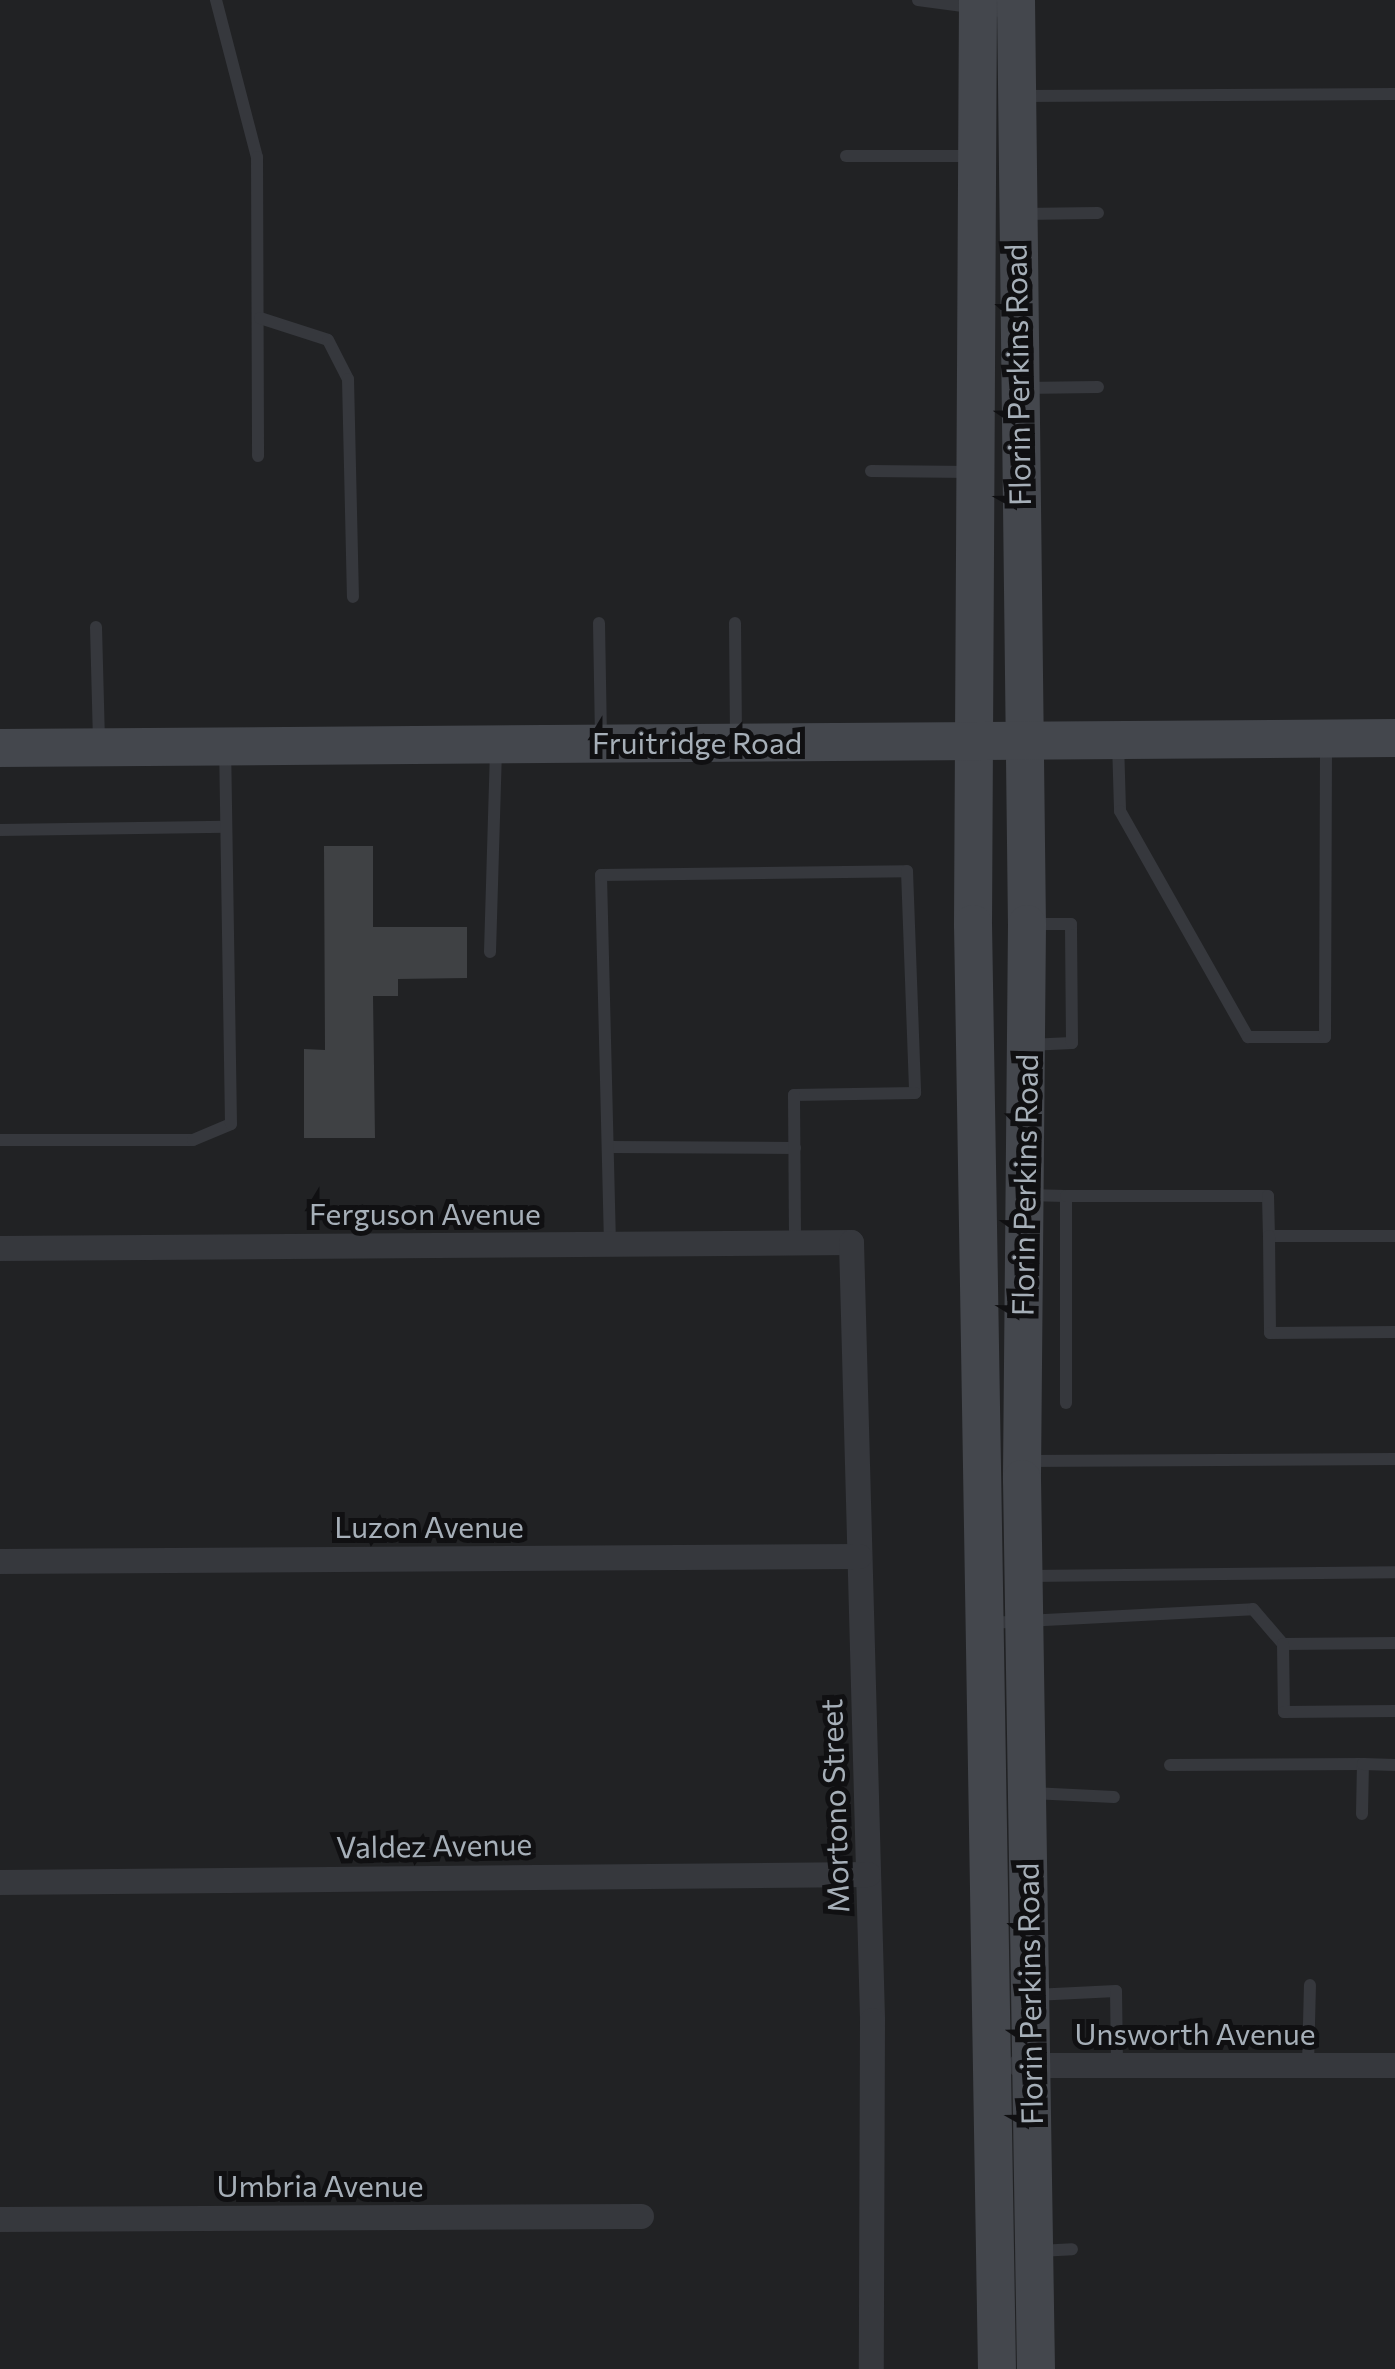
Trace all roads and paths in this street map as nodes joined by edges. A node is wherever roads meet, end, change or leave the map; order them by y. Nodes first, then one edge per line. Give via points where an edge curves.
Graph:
1 (216, 0) edge
2 (918, 0) edge
3 (997, 6) edge
4 (1395, 94) edge
5 (1014, 96) junction
6 (846, 156) dead end
7 (977, 156) junction
8 (1098, 212) dead end
9 (1015, 214) junction
10 (260, 318) junction
11 (973, 318) junction
12 (1016, 385) junction
13 (1098, 386) dead end
14 (258, 456) dead end
15 (872, 471) dead end
16 (971, 472) junction
17 (353, 597) dead end
18 (735, 622) dead end
19 (599, 623) dead end
20 (96, 627) dead end
21 (1326, 738) junction
22 (1395, 738) edge
23 (973, 740) junction
24 (1024, 740) junction
25 (1118, 740) junction
26 (736, 742) junction
27 (601, 743) junction
28 (496, 744) junction
29 (225, 746) junction
30 (99, 747) junction
31 (0, 748) edge
32 (226, 827) junction
33 (0, 830) edge
34 (490, 952) dead end
35 (0, 1140) edge
36 (608, 1146) junction
37 (795, 1148) junction
38 (1024, 1194) junction
39 (1066, 1196) junction
40 (1269, 1236) junction
41 (1395, 1236) edge
42 (795, 1242) junction
43 (850, 1242) joint
44 (610, 1244) junction
45 (0, 1248) edge
46 (1395, 1332) edge
47 (1066, 1403) dead end
48 (1395, 1459) edge
49 (1022, 1462) junction
50 (859, 1556) junction
51 (0, 1561) edge
52 (1395, 1572) edge
53 (1024, 1576) junction
54 (1006, 1623) junction
55 (1395, 1643) edge
56 (1284, 1644) junction
57 (1395, 1711) edge
58 (1363, 1764) junction
59 (1170, 1765) dead end
60 (1395, 1765) edge
61 (1027, 1792) junction
62 (1114, 1797) dead end
63 (1362, 1814) dead end
64 (868, 1874) junction
65 (0, 1882) edge
66 (1310, 1985) dead end
67 (1028, 1995) junction
68 (1395, 2065) edge
69 (1012, 2066) junction
70 (1117, 2066) junction
71 (1308, 2066) junction
72 (640, 2216) dead end
73 (0, 2218) edge
74 (1072, 2249) dead end
75 (1031, 2251) junction
76 (871, 2369) edge
77 (997, 2369) edge
78 (1036, 2369) edge

1 - 10 lane via 256,157
2 - 3 lane
3 - 5 main road, Florin Perkins Road
3 - 7 main road, Florin Perkins Road
4 - 5 lane
5 - 9 main road, Florin Perkins Road
6 - 7 lane
7 - 11 main road, Florin Perkins Road
8 - 9 lane
9 - 12 main road, Florin Perkins Road
10 - 14 lane
10 - 17 lane via 328,340 348,379
11 - 12 main road via 997,332
11 - 16 main road, Florin Perkins Road
12 - 13 lane
12 - 24 main road, Florin Perkins Road
15 - 16 lane
16 - 23 main road, Florin Perkins Road
18 - 26 lane
19 - 27 lane
20 - 30 lane
21 - 22 main road, Fruitridge Road
21 - 25 main road, Fruitridge Road
21 - 25 lane via 1325,1037 1248,1037 1120,811
23 - 24 main road, Fruitridge Road
23 - 26 main road, Fruitridge Road
23 - 54 main road, Florin Perkins Road
24 - 25 main road, Fruitridge Road
24 - 38 main road, Florin Perkins Road
26 - 27 main road, Fruitridge Road
27 - 28 main road, Fruitridge Road
28 - 29 main road, Fruitridge Road
28 - 34 lane
29 - 30 main road, Fruitridge Road
29 - 32 lane
30 - 31 main road, Fruitridge Road
32 - 33 lane
32 - 35 lane via 230,1124 194,1140
36 - 37 lane
36 - 37 lane via 601,875 908,871 915,1092 794,1096
36 - 44 lane
37 - 42 lane
38 - 39 lane
38 - 49 main road, Florin Perkins Road
39 - 40 lane via 1268,1196
39 - 47 lane
40 - 41 lane
40 - 46 lane via 1270,1333
42 - 43 street, Ferguson Avenue
42 - 44 street, Ferguson Avenue
43 - 50 street, Mortono Street
44 - 45 street, Ferguson Avenue
48 - 49 lane
49 - 53 main road, Florin Perkins Road
50 - 51 street, Luzon Avenue
50 - 64 street, Mortono Street
52 - 53 lane
53 - 54 main road, Florin Perkins Road
54 - 56 lane via 1253,1610
54 - 61 main road, Florin Perkins Road
54 - 69 main road, Florin Perkins Road
55 - 56 lane
56 - 57 lane via 1284,1712
58 - 59 lane
58 - 60 lane
58 - 63 lane
61 - 62 lane
61 - 67 main road, Florin Perkins Road
64 - 65 street, Valdez Avenue
64 - 76 street, Mortono Street
66 - 71 lane
67 - 69 main road, Florin Perkins Road
67 - 70 lane via 1116,1991
68 - 71 street, Unsworth Avenue
69 - 70 street, Unsworth Avenue
69 - 75 main road, Florin Perkins Road
69 - 77 main road, Florin Perkins Road
70 - 71 street, Unsworth Avenue
72 - 73 street, Umbria Avenue
74 - 75 lane
75 - 78 main road, Florin Perkins Road

